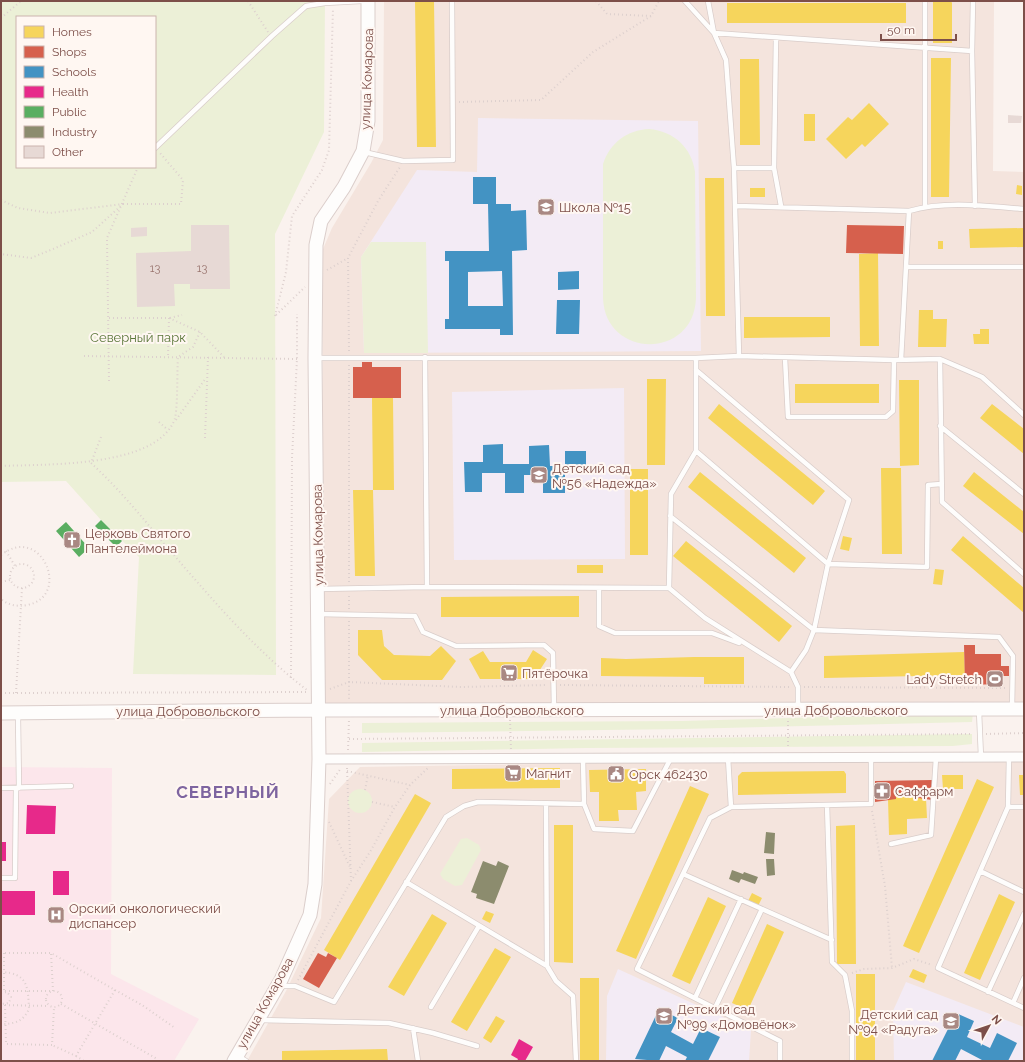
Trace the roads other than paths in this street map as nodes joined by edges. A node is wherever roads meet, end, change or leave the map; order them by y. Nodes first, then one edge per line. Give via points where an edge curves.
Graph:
1 (362, 1) edge
2 (368, 1) edge
3 (452, 1) edge
4 (685, 1) edge
5 (708, 1) edge
6 (925, 1) edge
7 (973, 1) edge
8 (714, 33) junction
9 (776, 38) junction
10 (925, 49) junction
11 (972, 51) junction
12 (156, 147) edge
13 (363, 151) junction
14 (734, 168) junction
15 (774, 168) junction
16 (736, 206) junction
17 (780, 206) junction
18 (925, 206) junction
19 (975, 206) junction
20 (1024, 209) edge
21 (909, 211) junction
22 (906, 266) junction
23 (1024, 267) edge
24 (739, 356) junction
25 (425, 357) junction
26 (315, 358) junction
27 (696, 358) junction
28 (784, 358) junction
29 (940, 359) junction
30 (894, 360) junction
31 (901, 360) junction
32 (696, 370) junction
33 (1024, 415) edge
34 (940, 426) junction
35 (696, 451) junction
36 (941, 484) junction
37 (1024, 494) edge
38 (670, 516) junction
39 (828, 564) junction
40 (1024, 574) edge
41 (426, 586) junction
42 (599, 588) junction
43 (669, 588) junction
44 (318, 589) junction
45 (318, 614) junction
46 (814, 630) junction
47 (746, 646) junction
48 (791, 672) junction
49 (979, 709) junction
50 (1018, 709) edge
51 (318, 710) junction
52 (554, 710) junction
53 (793, 710) junction
54 (1, 713) edge
55 (18, 713) junction
56 (1009, 757) junction
57 (1024, 757) edge
58 (671, 758) junction
59 (728, 758) junction
60 (871, 758) junction
61 (936, 758) junction
62 (981, 758) junction
63 (319, 759) junction
64 (583, 759) junction
65 (71, 786) dead end
66 (1, 788) edge
67 (17, 788) junction
68 (546, 804) junction
69 (584, 804) junction
70 (827, 805) junction
71 (731, 807) junction
72 (1008, 807) junction
73 (1024, 807) edge
74 (891, 844) dead end
75 (980, 871) junction
76 (683, 874) junction
77 (1, 878) edge
78 (406, 882) junction
79 (1024, 892) edge
80 (741, 899) junction
81 (762, 909) junction
82 (1024, 914) edge
83 (479, 926) junction
84 (832, 940) junction
85 (547, 966) junction
86 (1024, 978) edge
87 (278, 986) junction
88 (988, 992) junction
89 (695, 998) junction
90 (1013, 1003) junction
91 (431, 1007) dead end
92 (715, 1008) junction
93 (1024, 1008) edge
94 (258, 1020) junction
95 (413, 1028) junction
96 (477, 1046) dead end
97 (239, 1059) edge
98 (418, 1061) edge
99 (576, 1061) edge
100 (780, 1061) edge
101 (852, 1061) edge

1 - 12 lane via 306,6
2 - 13 main road, улица Комарова via 368,121
3 - 13 lane via 453,160 403,161
4 - 8 lane
5 - 8 lane
6 - 10 lane
7 - 11 lane
8 - 9 lane
8 - 14 lane via 726,60
9 - 10 lane
9 - 15 lane
10 - 11 lane
10 - 18 lane
11 - 19 lane
13 - 26 main road, улица Комарова via 321,221 316,245
14 - 15 lane
14 - 16 lane
15 - 17 lane
16 - 17 lane
16 - 24 lane
17 - 21 lane
18 - 19 lane
18 - 21 lane
19 - 20 lane
21 - 22 lane
22 - 23 lane
22 - 31 lane
24 - 27 lane
24 - 28 lane
25 - 26 lane
25 - 27 lane
25 - 41 lane
26 - 44 main road, улица Комарова
27 - 32 lane
28 - 30 lane
28 - 30 lane via 788,417 886,417 893,411
29 - 31 lane
29 - 33 lane via 982,377
29 - 34 lane
30 - 31 lane
32 - 35 lane
32 - 39 lane via 849,500
34 - 36 lane
34 - 37 lane
35 - 38 lane via 671,494
35 - 39 lane
36 - 39 lane via 928,485 927,567
36 - 40 lane via 942,502
38 - 43 lane
38 - 46 lane
39 - 46 lane
41 - 42 lane
41 - 44 lane
42 - 43 lane
42 - 47 lane via 600,626 615,633 712,633
43 - 47 lane via 705,618
44 - 45 main road, улица Комарова
45 - 51 main road, улица Комарова via 314,692
45 - 52 lane via 415,616 423,632 456,646 544,645 553,652
46 - 48 lane via 806,650
46 - 50 lane via 999,637 1013,656 1012,688
47 - 48 lane
48 - 53 lane via 798,687
49 - 50 main road, улица Добровольского
49 - 53 main road, улица Добровольского
49 - 62 lane
51 - 52 main road, улица Добровольского
51 - 55 main road, улица Добровольского
51 - 63 main road, улица Комарова
52 - 53 main road, улица Добровольского
54 - 55 main road, улица Добровольского
55 - 67 lane
56 - 57 street
56 - 62 street
56 - 72 lane
58 - 59 street
58 - 64 street
58 - 69 lane via 633,831 594,829
59 - 60 street
59 - 71 lane
60 - 61 street
60 - 70 lane via 871,804
61 - 62 street
61 - 74 lane via 931,835
63 - 64 street
63 - 87 main road, улица Комарова via 315,884 310,915
64 - 69 lane
65 - 67 lane
66 - 67 lane
67 - 77 lane via 15,878
68 - 69 lane
68 - 78 lane via 478,802 464,806 446,817
68 - 85 lane
70 - 71 lane
70 - 84 lane
71 - 76 lane via 710,818
72 - 73 lane
72 - 75 lane
75 - 79 lane
75 - 88 lane via 938,968
76 - 80 lane
76 - 89 lane via 637,969
78 - 83 lane
78 - 87 lane via 334,1002 295,986
80 - 81 lane
80 - 89 lane
81 - 84 lane
81 - 92 lane
82 - 88 lane
83 - 85 lane
83 - 91 lane
84 - 101 lane via 832,962 845,975 852,1011
85 - 99 lane via 556,981 573,996
86 - 90 lane
87 - 94 main road, улица Комарова
88 - 90 lane
89 - 92 lane
90 - 93 lane
92 - 100 lane via 780,1041
94 - 95 lane via 389,1023
94 - 97 main road, улица Комарова
95 - 96 lane
95 - 98 lane

